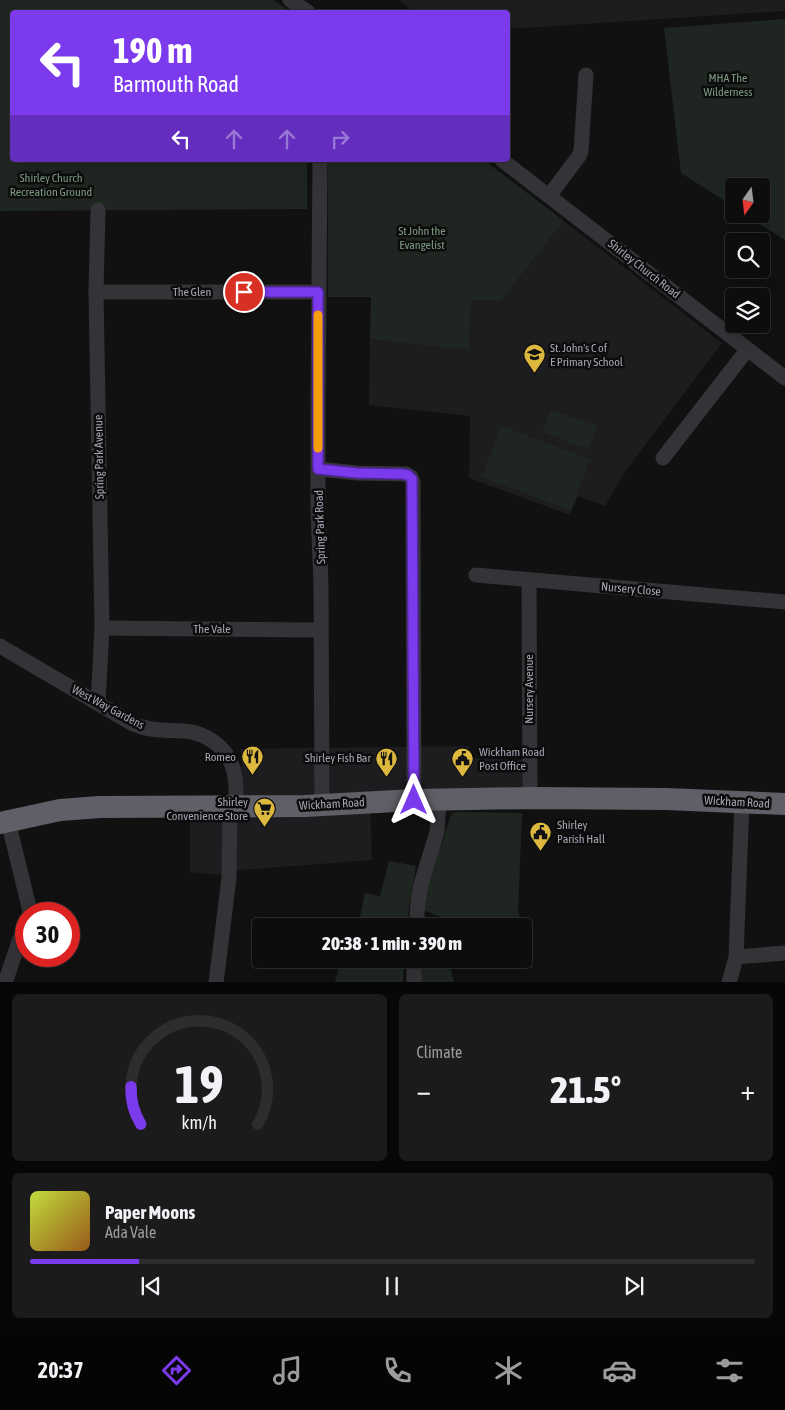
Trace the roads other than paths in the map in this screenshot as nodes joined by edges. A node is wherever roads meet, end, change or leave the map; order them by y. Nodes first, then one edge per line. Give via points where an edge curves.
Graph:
1 (290, 0) edge
2 (305, 10) edge
3 (586, 74) dead end
4 (320, 162) edge
5 (505, 162) edge
6 (549, 196) junction
7 (98, 210) dead end
8 (96, 292) junction
9 (318, 292) junction
10 (747, 350) junction
11 (785, 378) edge
12 (663, 458) dead end
13 (318, 469) junction
14 (476, 575) dead end
15 (530, 580) junction
16 (785, 602) edge
17 (102, 628) junction
18 (321, 630) junction
19 (0, 646) edge
20 (98, 703) junction
21 (530, 798) junction
22 (439, 799) junction
23 (414, 800) junction
24 (742, 802) junction
25 (785, 804) edge
26 (322, 805) junction
27 (233, 806) junction
28 (4, 822) edge
29 (27, 902) edge
30 (417, 918) edge
31 (15, 953) edge
32 (785, 954) edge
33 (736, 956) junction
34 (414, 968) edge
35 (5, 982) edge
36 (216, 982) edge
37 (414, 982) edge
38 (729, 982) edge

1 - 2 street
3 - 6 street via 581,151
4 - 9 street, Spring Park Road
5 - 6 street, Shirley Church Road
6 - 10 street, Shirley Church Road
7 - 8 street, Spring Park Avenue
8 - 9 street, The Glen
8 - 17 street, Spring Park Avenue
9 - 13 street, Spring Park Road
10 - 11 street, Shirley Church Road
10 - 12 street
13 - 18 street, Spring Park Road
13 - 23 street via 402,474 412,479
14 - 15 street, Nursery Close
15 - 16 street, Nursery Close
15 - 21 street, Nursery Avenue
17 - 18 street, The Vale
17 - 20 street, Spring Park Avenue
18 - 26 street, Spring Park Road
19 - 20 street, West Way Gardens
20 - 27 street, West Way Gardens via 142,727 193,732 218,745 233,769
21 - 22 highway, Wickham Road
21 - 24 highway, Wickham Road
22 - 23 highway, Wickham Road
22 - 30 street via 437,832 421,884
23 - 26 highway, Wickham Road
24 - 25 highway, Wickham Road
24 - 33 street
26 - 27 highway, Wickham Road
27 - 28 highway, Wickham Road via 85,807
27 - 36 street, West Way Gardens via 229,878
28 - 29 street
31 - 35 street
32 - 33 street
33 - 38 street
34 - 37 street

